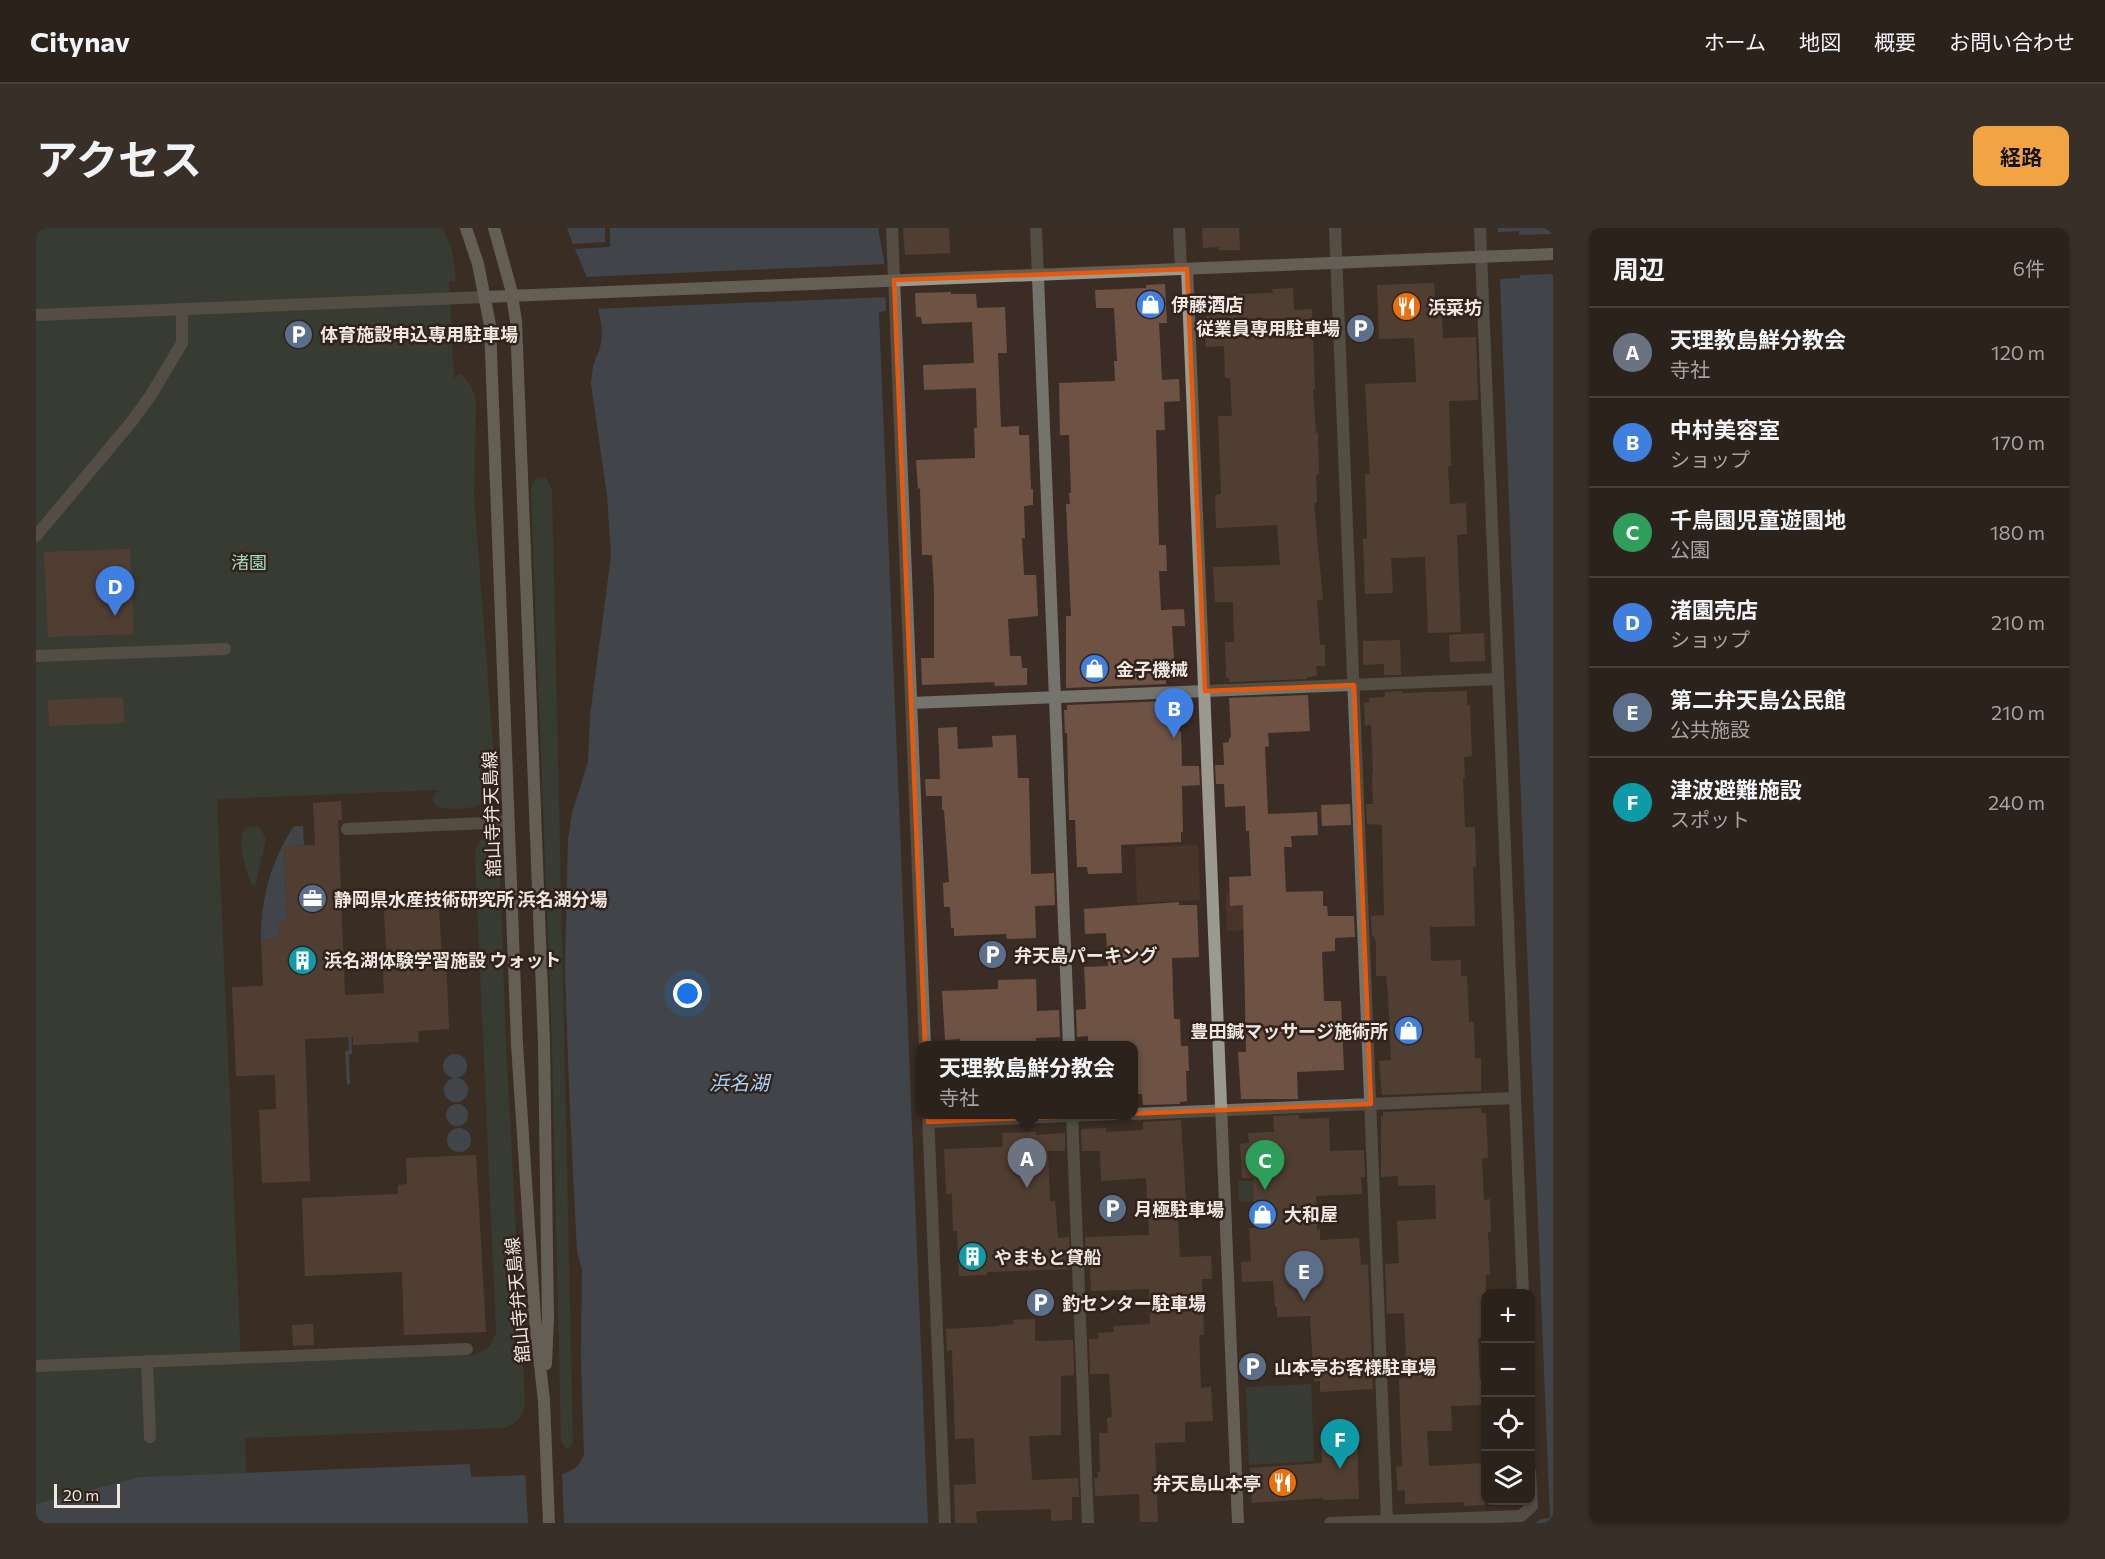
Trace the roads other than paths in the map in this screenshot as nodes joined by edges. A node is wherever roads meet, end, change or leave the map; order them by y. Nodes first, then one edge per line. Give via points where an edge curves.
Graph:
1 (466, 228) edge
2 (494, 228) edge
3 (892, 228) edge
4 (1036, 228) edge
5 (1179, 228) edge
6 (1335, 228) edge
7 (1480, 228) edge
8 (1553, 254) edge
9 (1481, 257) junction
10 (1337, 262) junction
11 (1184, 269) junction
12 (1038, 275) junction
13 (891, 281) junction
14 (512, 296) junction
15 (486, 297) junction
16 (182, 309) junction
17 (36, 315) edge
18 (36, 536) edge
19 (225, 649) dead end
20 (36, 656) edge
21 (1498, 679) junction
22 (1354, 685) junction
23 (1205, 691) junction
24 (1055, 697) junction
25 (911, 703) junction
26 (509, 822) junction
27 (347, 829) dead end
28 (925, 1041) edge
29 (1069, 1041) edge
30 (1515, 1098) junction
31 (1371, 1104) junction
32 (1222, 1110) junction
33 (1138, 1114) edge
34 (928, 1119) edge
35 (1072, 1119) edge
36 (1523, 1289) edge
37 (467, 1349) dead end
38 (147, 1361) junction
39 (36, 1366) edge
40 (544, 1401) junction
41 (150, 1437) dead end
42 (1532, 1505) edge
43 (1388, 1521) junction
44 (549, 1523) edge
45 (945, 1523) edge
46 (1088, 1523) edge
47 (1238, 1523) edge
48 (1330, 1523) edge

1 - 15 main road, 舘山寺弁天島線
2 - 14 main road, 舘山寺弁天島線
3 - 13 street
4 - 12 street
5 - 11 street
6 - 10 street
7 - 9 street
8 - 9 main road
9 - 10 main road
9 - 21 street
10 - 11 main road
10 - 22 street
11 - 12 main road
11 - 23 main road
12 - 13 main road
12 - 24 street
13 - 14 main road
13 - 25 street
14 - 15 main road
14 - 40 main road, 舘山寺弁天島線 via 544,1043 548,1318
15 - 16 street
15 - 26 main road, 舘山寺弁天島線
16 - 17 street
16 - 18 street via 182,343 151,395
19 - 20 street
21 - 22 street
21 - 30 street
22 - 23 street
22 - 31 street
23 - 24 street
23 - 32 main road
24 - 25 street
24 - 29 street
25 - 28 street
26 - 27 street
26 - 40 main road, 舘山寺弁天島線 via 518,1044 535,1319
30 - 31 street
30 - 36 street
31 - 32 street
31 - 43 street
32 - 33 street
32 - 47 main road
34 - 45 street
35 - 46 street
37 - 38 street
38 - 39 street
38 - 41 street
40 - 44 main road, 舘山寺弁天島線
42 - 43 street via 1521,1516
43 - 48 street

